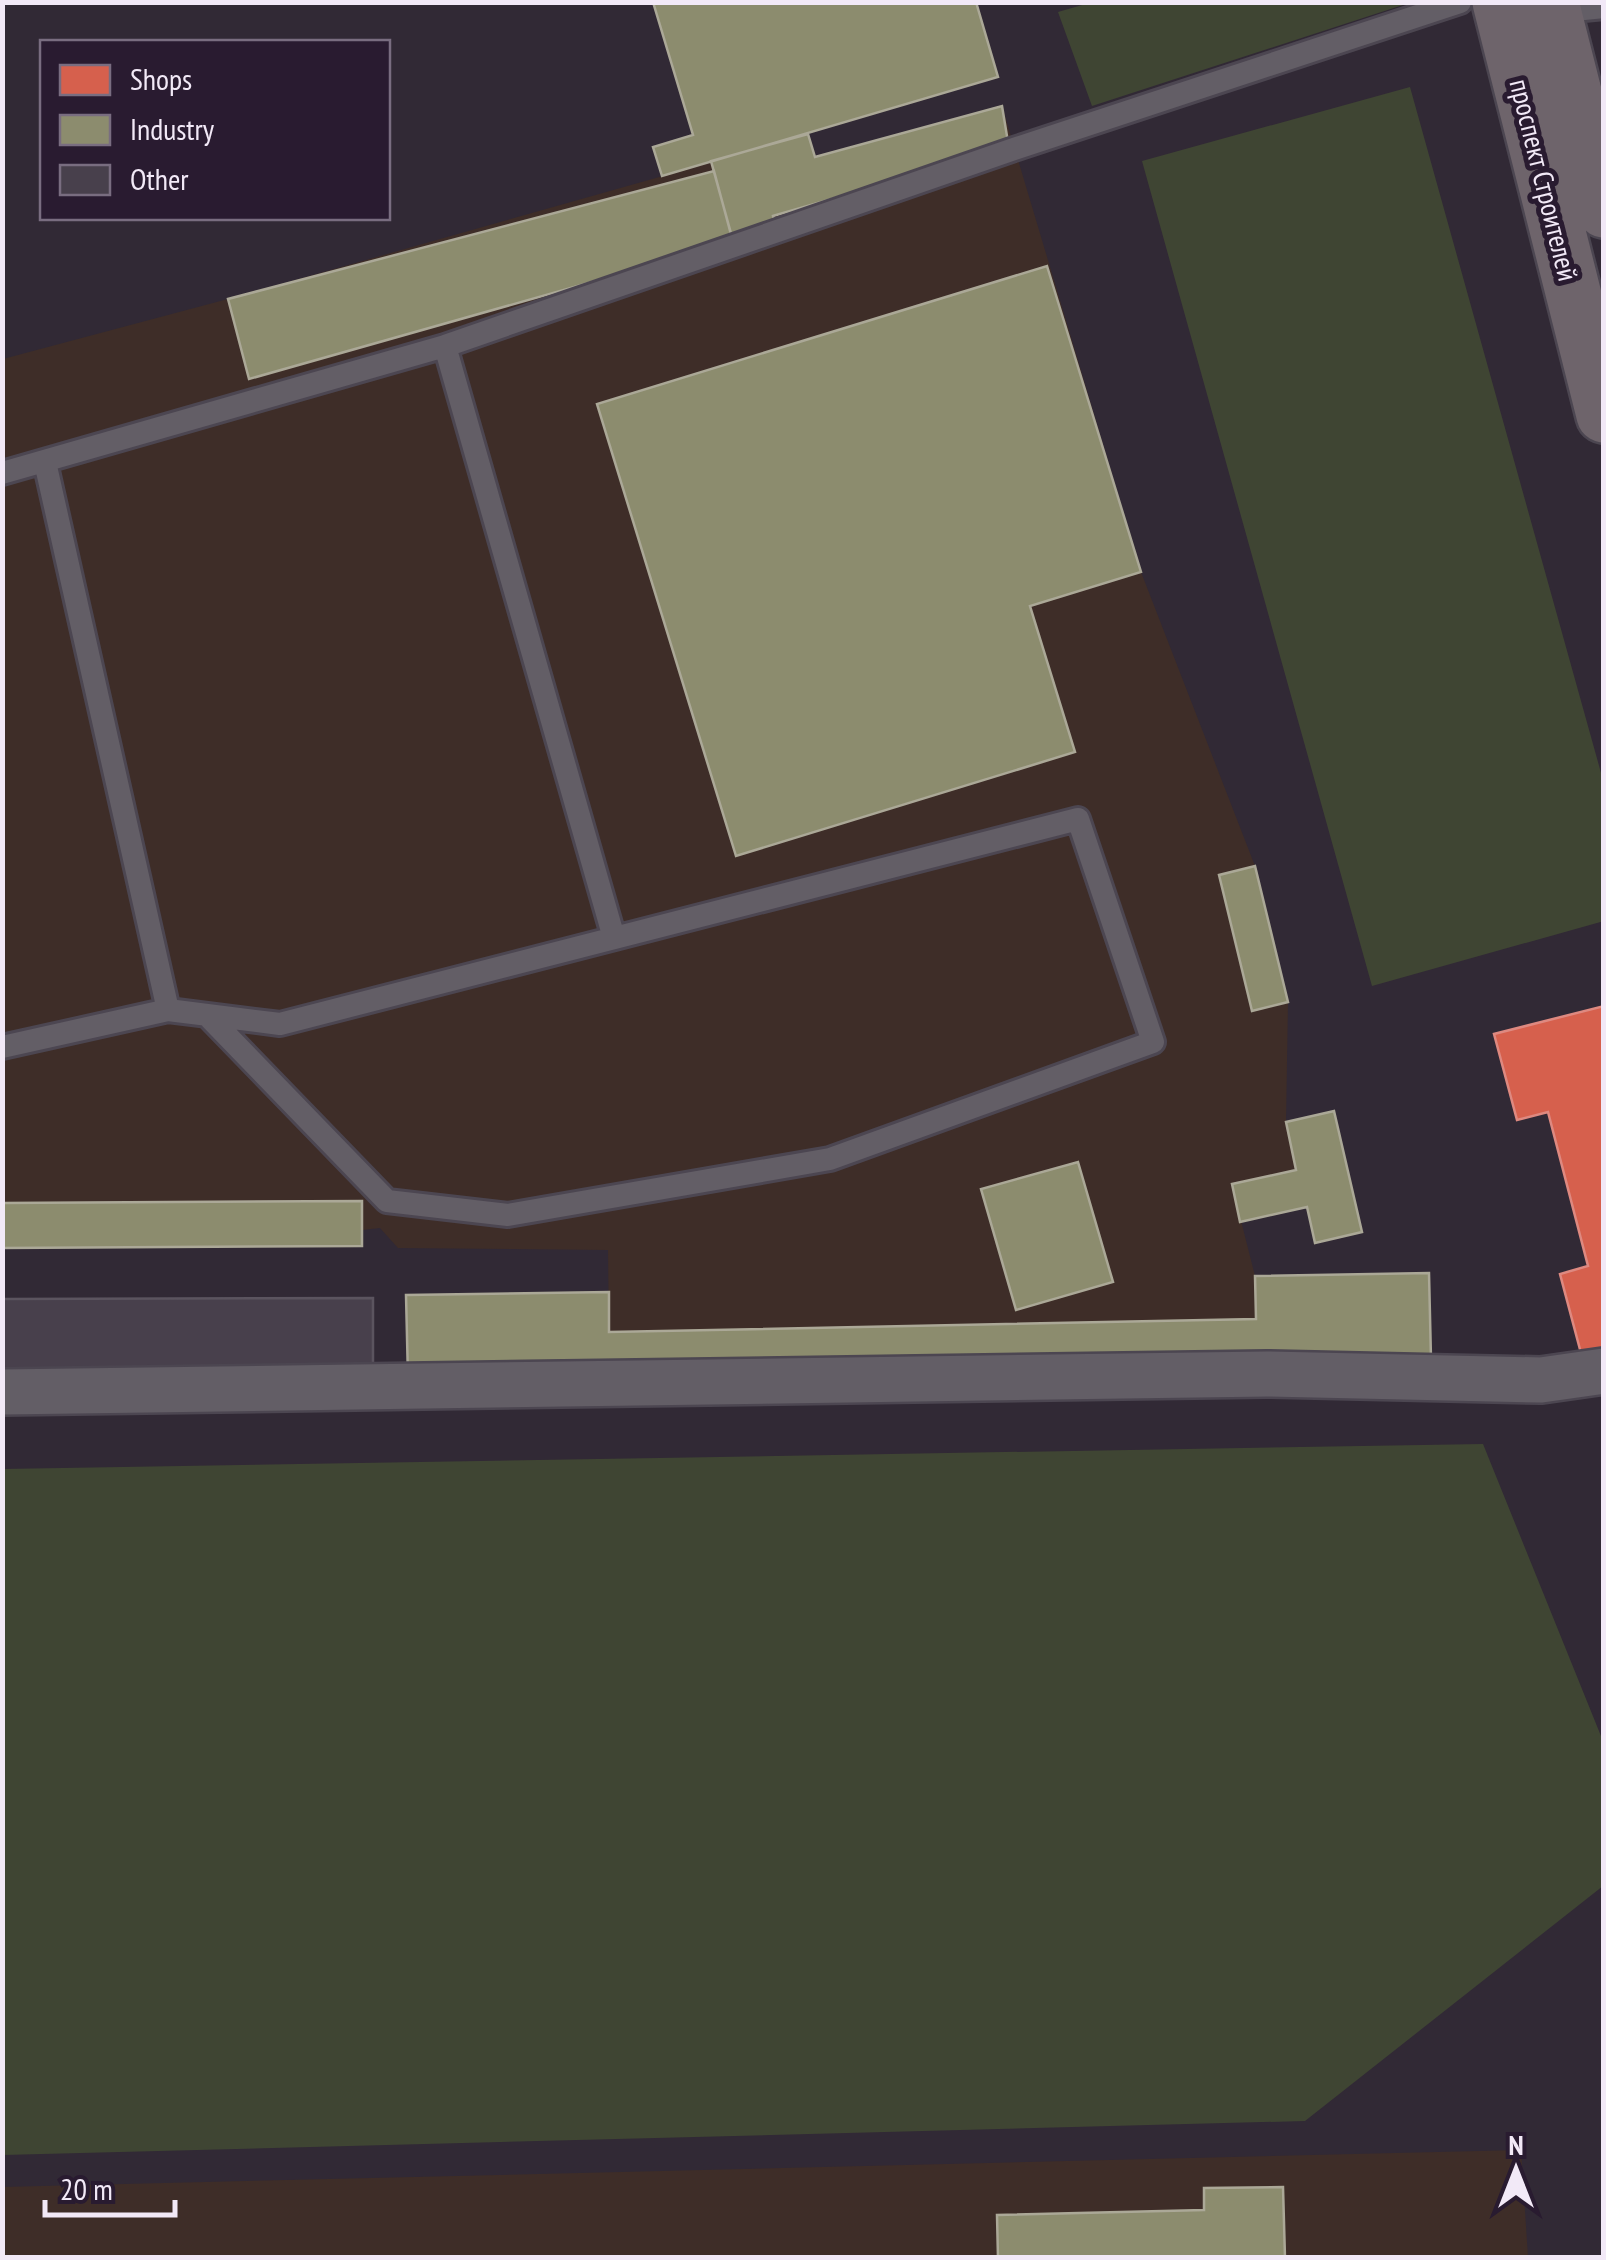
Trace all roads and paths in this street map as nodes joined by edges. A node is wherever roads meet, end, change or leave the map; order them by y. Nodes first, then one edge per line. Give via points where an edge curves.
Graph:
1 (1460, 2) edge
2 (1500, 2) edge
3 (1570, 7) edge
4 (1604, 210) edge
5 (445, 346) junction
6 (1604, 415) edge
7 (44, 462) junction
8 (2, 473) edge
9 (614, 938) junction
10 (168, 1010) junction
11 (207, 1015) junction
12 (2, 1048) edge
13 (1604, 1371) edge
14 (2, 1392) edge

1 - 5 lane
2 - 6 main road, проспект Строителей
3 - 4 main road, проспект Строителей
5 - 7 lane
5 - 9 lane
7 - 8 lane
7 - 10 lane
9 - 11 lane via 280,1024
9 - 11 lane via 1078,819 1153,1042 830,1159 508,1215 387,1201
10 - 11 lane
10 - 12 lane
13 - 14 street via 1540,1380 1267,1374

